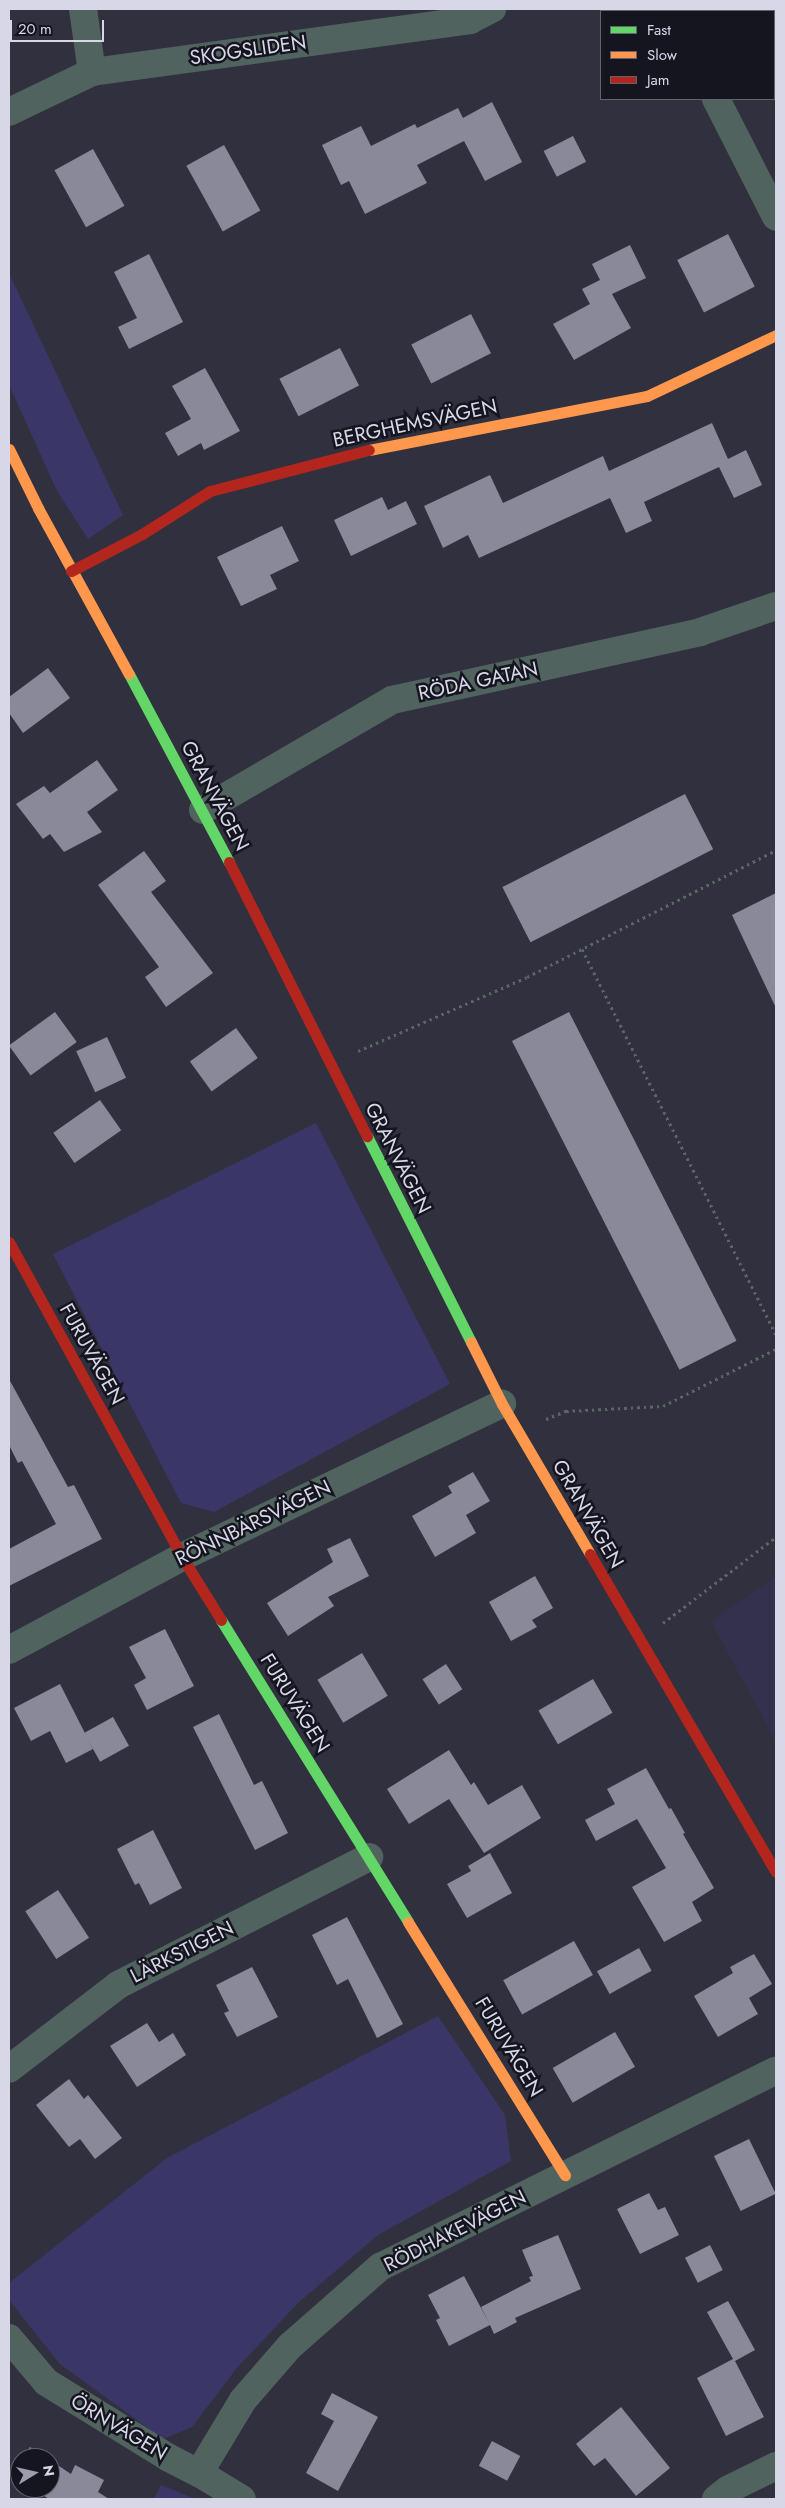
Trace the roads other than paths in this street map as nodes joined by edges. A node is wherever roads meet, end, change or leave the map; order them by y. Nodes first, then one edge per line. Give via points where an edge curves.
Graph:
1 (83, 9) edge
2 (475, 13) edge
3 (92, 72) junction
4 (717, 100) edge
5 (9, 112) edge
6 (776, 217) edge
7 (776, 335) edge
8 (9, 449) edge
9 (72, 571) junction
10 (776, 606) edge
11 (203, 810) junction
12 (11, 1252) edge
13 (502, 1404) junction
14 (182, 1557) junction
15 (9, 1650) edge
16 (369, 1856) junction
17 (776, 1872) edge
18 (9, 2069) edge
19 (776, 2070) edge
20 (565, 2175) junction
21 (9, 2338) edge
22 (776, 2466) edge
23 (199, 2473) junction
24 (242, 2499) edge
25 (716, 2499) edge

1 - 3 street
2 - 3 street, SKOGSLIDEN
3 - 5 street, SKOGSLIDEN
4 - 6 street
7 - 9 street, BERGHEMSVÄGEN via 647,396 374,449 210,491 142,534
8 - 9 street, GRANVÄGEN
9 - 11 street, GRANVÄGEN
10 - 11 street, RÖDA GATAN via 700,632 392,700
11 - 13 street, GRANVÄGEN
12 - 14 street, FURUVÄGEN
13 - 14 street, RÖNNBÄRSVÄGEN
13 - 17 street, GRANVÄGEN
14 - 15 street, RÖNNBÄRSVÄGEN
14 - 16 street, FURUVÄGEN
16 - 18 street, LÄRKSTIGEN via 118,1985
16 - 20 street, FURUVÄGEN
19 - 20 street, RÖDHAKEVÄGEN
20 - 23 street, RÖDHAKEVÄGEN via 380,2267 290,2346 244,2400
21 - 23 street, ÖRNVÄGEN via 46,2382
22 - 25 street
23 - 24 street, ÖRNVÄGEN

